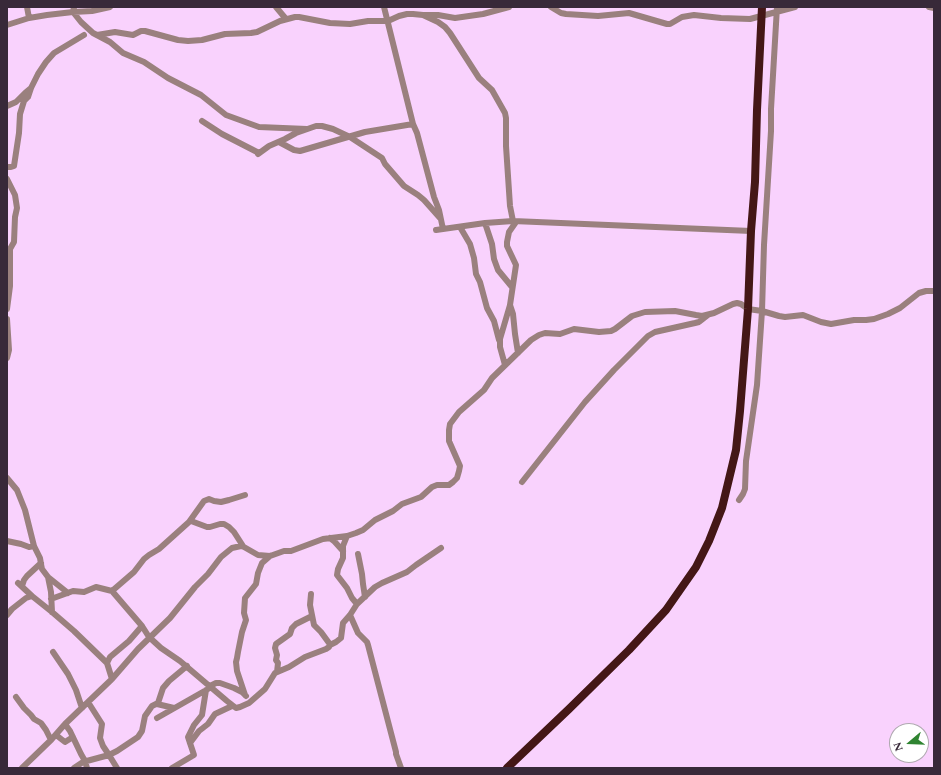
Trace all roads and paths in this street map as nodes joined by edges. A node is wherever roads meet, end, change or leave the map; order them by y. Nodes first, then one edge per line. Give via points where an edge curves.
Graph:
1 (27, 7) edge
2 (110, 7) edge
3 (276, 7) edge
4 (384, 7) edge
5 (509, 7) edge
6 (551, 7) edge
7 (762, 7) edge
8 (795, 7) edge
9 (928, 7) edge
10 (934, 8) edge
11 (72, 9) edge
12 (777, 10) edge
13 (423, 15) junction
14 (761, 16) junction
15 (29, 18) junction
16 (286, 19) junction
17 (388, 21) junction
18 (7, 25) edge
19 (84, 35) dead end
20 (97, 35) junction
21 (31, 88) junction
22 (7, 106) edge
23 (202, 121) dead end
24 (413, 124) junction
25 (307, 129) junction
26 (350, 137) junction
27 (278, 142) junction
28 (7, 167) edge
29 (7, 179) edge
30 (441, 220) junction
31 (515, 221) junction
32 (485, 224) junction
33 (460, 227) junction
34 (443, 229) junction
35 (436, 230) dead end
36 (751, 231) junction
37 (512, 287) junction
38 (934, 291) edge
39 (510, 305) junction
40 (7, 309) edge
41 (748, 309) junction
42 (762, 311) junction
43 (709, 314) junction
44 (7, 318) edge
45 (500, 343) junction
46 (518, 353) junction
47 (7, 358) edge
48 (505, 365) junction
49 (7, 478) edge
50 (522, 482) dead end
51 (245, 495) dead end
52 (739, 500) dead end
53 (190, 521) junction
54 (347, 536) junction
55 (330, 538) junction
56 (7, 541) edge
57 (34, 546) junction
58 (243, 546) junction
59 (441, 548) dead end
60 (343, 551) junction
61 (358, 554) dead end
62 (270, 556) junction
63 (41, 563) junction
64 (48, 577) junction
65 (112, 592) junction
66 (68, 593) junction
67 (311, 594) dead end
68 (32, 596) junction
69 (365, 596) junction
70 (51, 599) junction
71 (357, 604) junction
72 (52, 612) junction
73 (7, 615) edge
74 (350, 615) junction
75 (312, 616) junction
76 (142, 626) junction
77 (149, 637) junction
78 (330, 645) junction
79 (53, 652) dead end
80 (107, 663) junction
81 (187, 666) junction
82 (277, 672) junction
83 (112, 679) junction
84 (209, 688) junction
85 (245, 695) junction
86 (16, 697) dead end
87 (88, 702) junction
88 (249, 703) junction
89 (157, 704) junction
90 (232, 706) junction
91 (82, 708) junction
92 (174, 708) junction
93 (157, 718) dead end
94 (65, 724) junction
95 (56, 735) junction
96 (73, 737) junction
97 (51, 740) junction
98 (190, 743) junction
99 (109, 754) junction
100 (85, 761) junction
101 (22, 768) edge
102 (74, 768) edge
103 (87, 768) edge
104 (117, 768) edge
105 (172, 768) edge
106 (401, 768) edge
107 (507, 768) edge

1 - 15 street
2 - 11 street via 92,11
3 - 16 street
4 - 17 street
5 - 13 street via 455,18
6 - 14 street via 566,14 598,16 629,13 667,24 694,15 739,19
7 - 14 highway
8 - 12 street
9 - 10 street
11 - 15 street
11 - 20 street via 81,22
12 - 14 street
12 - 42 street
13 - 17 street via 407,14
13 - 31 street via 445,27 479,78 492,90 505,112 510,206
14 - 36 highway
15 - 18 street
16 - 17 street via 299,17 347,24
16 - 20 street via 257,32 225,34 202,40 178,40 145,31 132,35 115,32
17 - 24 street
19 - 21 street via 50,57
20 - 25 street via 123,53 144,62 201,95 226,115 259,127
21 - 22 street via 16,102
21 - 28 street via 19,118 14,166
23 - 27 street via 259,154
24 - 26 street
24 - 30 street
25 - 26 street via 322,126
25 - 27 street
26 - 27 street via 300,151
26 - 30 street via 382,158 402,184 424,200
29 - 40 street via 17,208 14,242 10,249
30 - 34 street
31 - 32 street
31 - 36 street
31 - 37 street via 506,242 516,265
32 - 33 street
32 - 37 street via 498,270
33 - 34 street
33 - 45 street via 470,244 476,274
34 - 35 street
36 - 41 highway
37 - 39 street
38 - 42 street via 926,290 919,293 900,308 871,320 831,324 803,315 786,317
39 - 45 street
39 - 46 street
41 - 42 street
41 - 43 street via 737,303
41 - 107 highway via 736,450 722,508 702,556 661,616
42 - 52 street via 757,385 746,461 745,489
43 - 46 street via 696,316 675,311 645,312 632,316 611,331 574,329 560,334 545,333 535,337
43 - 50 street via 699,322 655,332 648,336 585,402
44 - 47 street
45 - 48 street
46 - 48 street
48 - 54 street via 450,424 449,441 460,466 460,471 453,482 432,487 419,497 375,520 363,530
49 - 57 street via 18,491
51 - 53 street via 221,502 209,499 204,501
53 - 58 street via 207,527 224,524 234,532
53 - 65 street via 144,559
54 - 55 street
54 - 60 street
55 - 60 street
55 - 62 street
56 - 57 street
57 - 63 street
58 - 62 street via 258,555
58 - 77 street via 233,548 221,557 170,618
59 - 69 street via 407,572 382,582
60 - 71 street via 336,575
61 - 69 street
62 - 85 street via 262,563 256,584 245,598 246,622 236,662
63 - 64 street
63 - 68 street via 20,584
64 - 66 street
64 - 70 street
65 - 66 street via 96,587 84,592
65 - 76 street
66 - 70 street
67 - 75 street
68 - 72 street
68 - 73 street via 26,598
69 - 71 street
70 - 72 street
71 - 74 street
72 - 80 street
74 - 78 street via 342,624 341,638
74 - 106 street via 358,633 367,642
75 - 78 street via 314,625
75 - 82 street via 296,624 290,634 276,644 274,648 278,663
76 - 77 street
76 - 80 street
77 - 81 street
77 - 83 street
78 - 82 street
79 - 91 street via 68,674
80 - 83 street
81 - 84 street
81 - 89 street via 163,688
82 - 88 street via 266,689
83 - 87 street
84 - 85 street via 220,683
84 - 90 street
84 - 92 street
84 - 98 street via 202,715 188,737
85 - 88 street
86 - 97 street via 33,718 41,723
87 - 91 street
87 - 99 street via 102,724 100,739
88 - 90 street via 236,708
89 - 92 street
89 - 99 street via 152,706 145,716 138,737
90 - 98 street via 215,714
91 - 94 street
92 - 93 street
94 - 95 street
94 - 96 street
95 - 96 street via 64,742
95 - 97 street
96 - 100 street
97 - 101 street
98 - 105 street via 194,756
99 - 100 street
99 - 104 street
100 - 102 street
100 - 103 street

